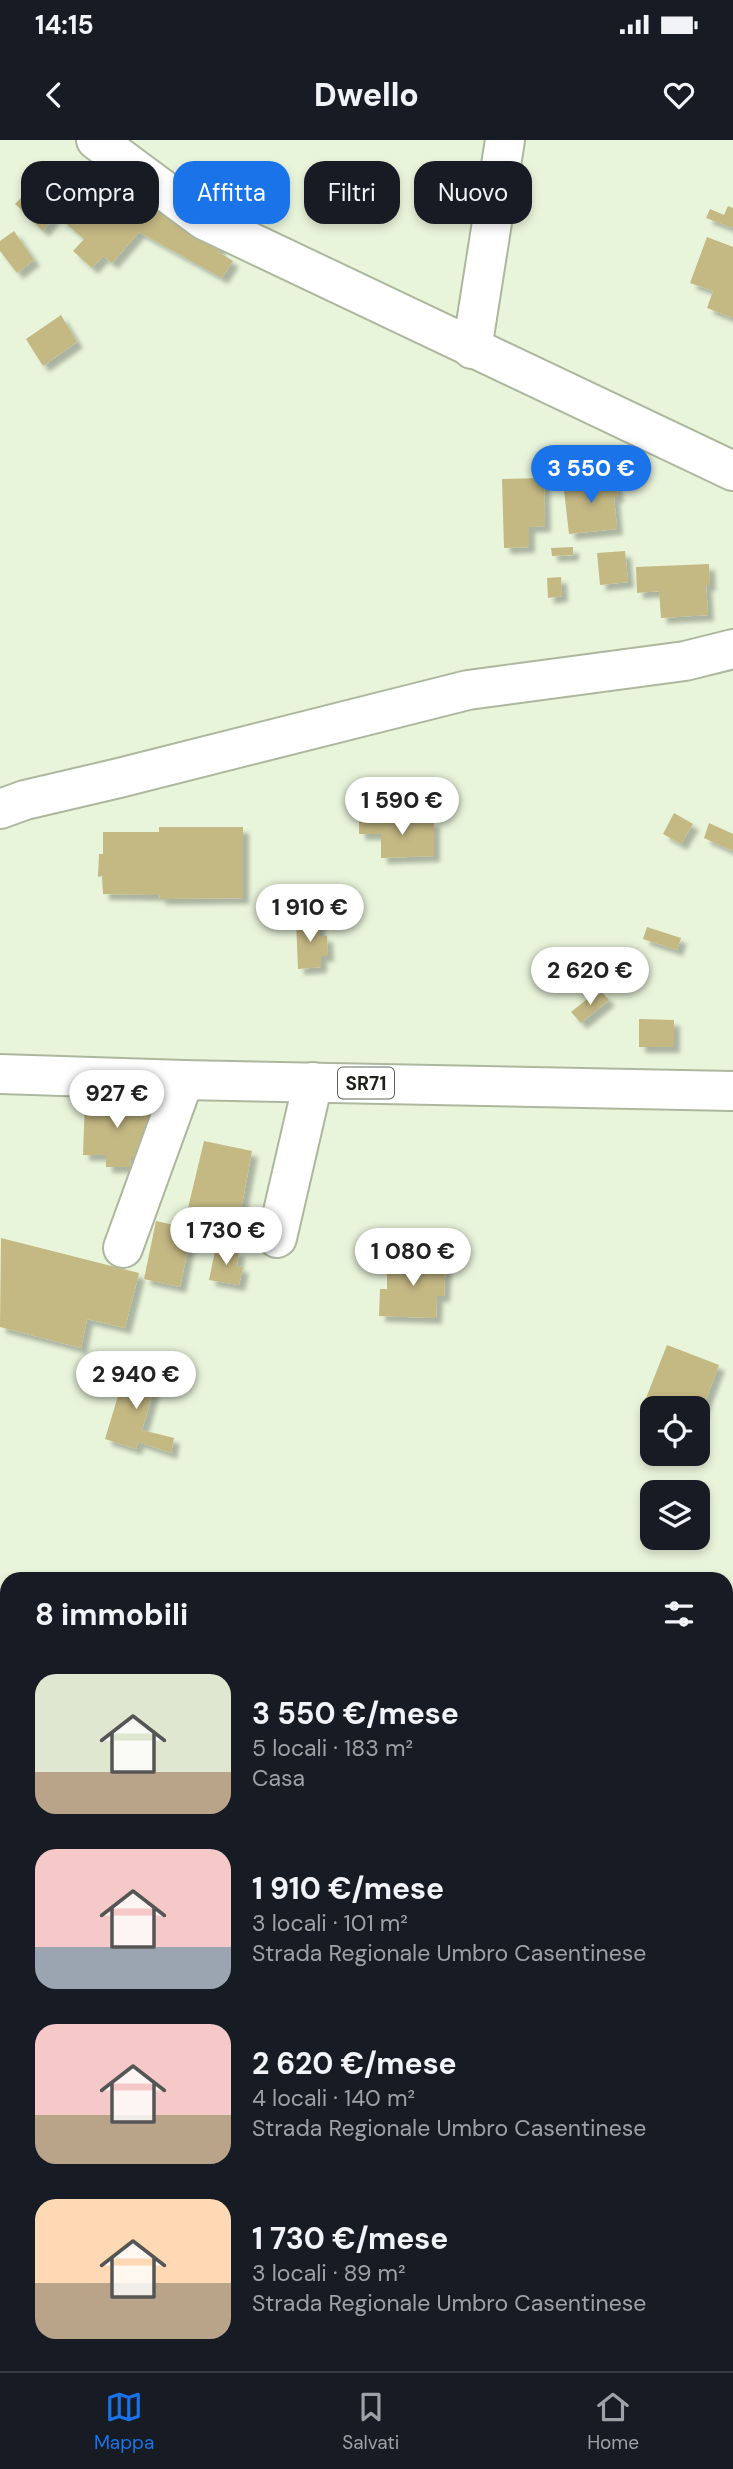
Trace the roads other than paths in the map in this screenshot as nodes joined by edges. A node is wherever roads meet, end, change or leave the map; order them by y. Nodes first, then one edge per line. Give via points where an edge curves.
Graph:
1 (96, 140) edge
2 (505, 140) edge
3 (472, 349) junction
4 (733, 471) edge
5 (733, 649) edge
6 (0, 809) edge
7 (0, 1074) edge
8 (184, 1080) junction
9 (313, 1082) junction
10 (733, 1091) edge
11 (277, 1238) dead end
12 (123, 1248) dead end

1 - 3 street via 204,220
2 - 3 street
3 - 4 street
5 - 6 street via 685,662 468,690
7 - 8 street, SR71
8 - 9 street, SR71
8 - 12 street
9 - 10 street, SR71
9 - 11 street

